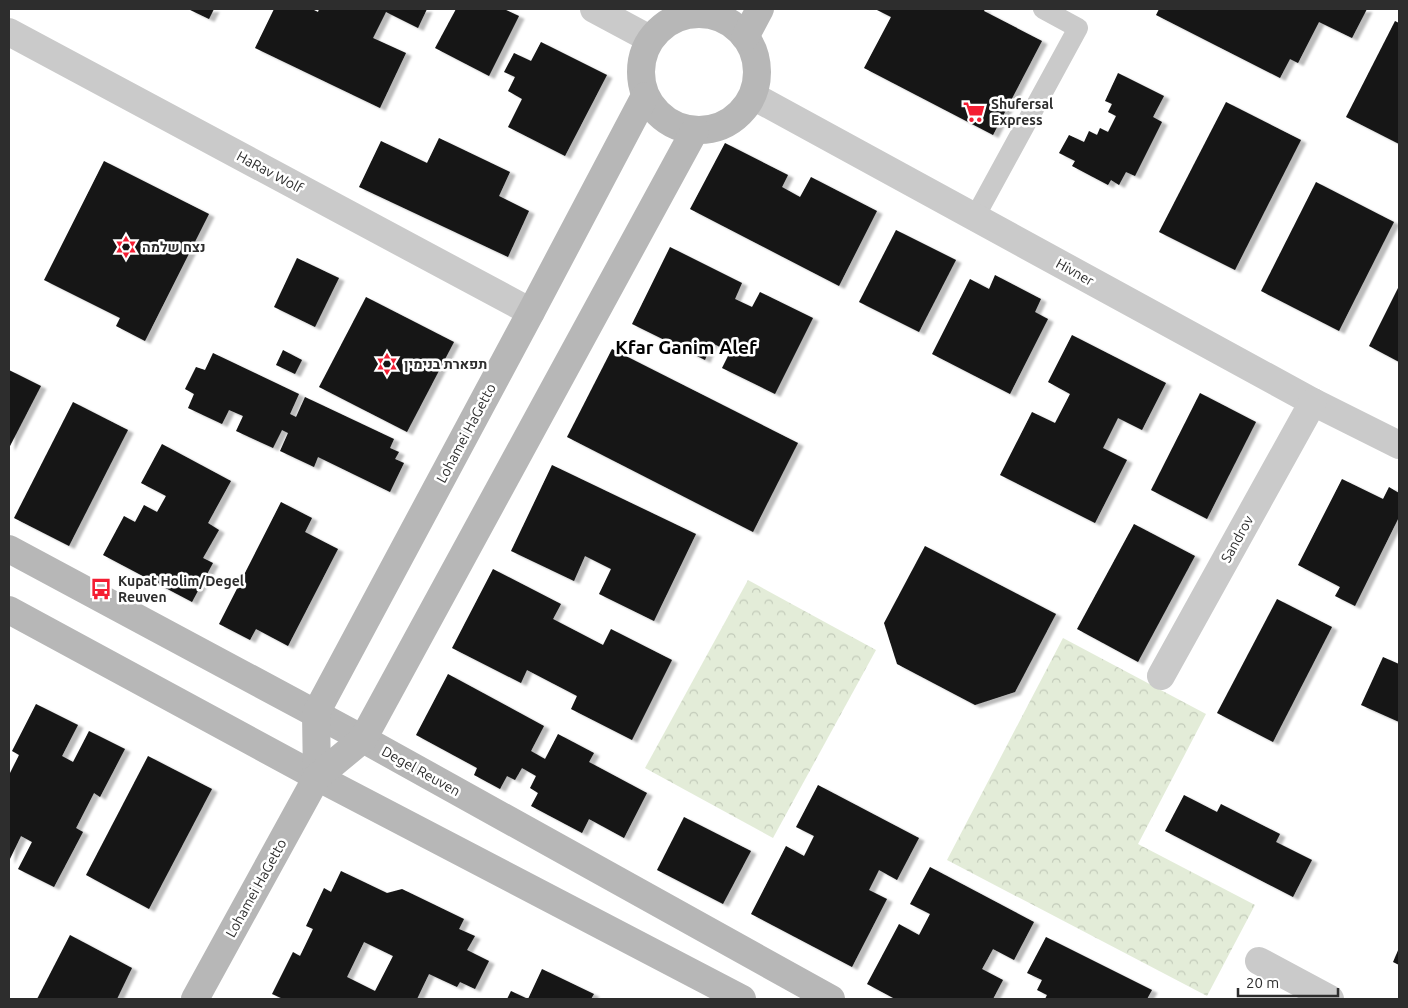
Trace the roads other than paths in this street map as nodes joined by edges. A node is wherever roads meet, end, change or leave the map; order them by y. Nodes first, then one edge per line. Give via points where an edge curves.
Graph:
1 (594, 9) edge
2 (760, 9) edge
3 (1043, 9) edge
4 (706, 11) edge
5 (9, 32) edge
6 (745, 37) junction
7 (650, 39) junction
8 (645, 96) junction
9 (753, 96) junction
10 (695, 130) junction
11 (976, 217) junction
12 (531, 312) junction
13 (1313, 402) junction
14 (1399, 445) edge
15 (9, 549) edge
16 (9, 610) edge
17 (1161, 676) dead end
18 (316, 713) junction
19 (363, 739) junction
20 (317, 777) junction
21 (1259, 961) dead end
22 (195, 999) edge
23 (742, 999) edge
24 (831, 999) edge
25 (1330, 999) edge

1 - 7 street
2 - 6 street
3 - 11 lane via 1078,28
4 - 6 street via 739,28
4 - 7 street via 667,22
5 - 12 street, HaRav Wolf
6 - 9 street via 753,47 758,72
7 - 8 street via 642,56 640,76
8 - 10 street via 660,116 675,126
8 - 12 street, Lohamei HaGetto
9 - 10 street via 735,119 716,129
9 - 11 street, Hivner
10 - 19 street, Lohamei HaGetto
11 - 13 street, Hivner
12 - 18 street, Lohamei HaGetto
13 - 14 street, Hivner
13 - 17 street, Sandrov
15 - 18 street, Degel Reuven
16 - 20 street
18 - 19 street, Degel Reuven
18 - 20 street, Lohamei HaGetto
19 - 20 street, Lohamei HaGetto
19 - 24 street, Degel Reuven
20 - 22 street, Lohamei HaGetto
20 - 23 street
21 - 25 street

